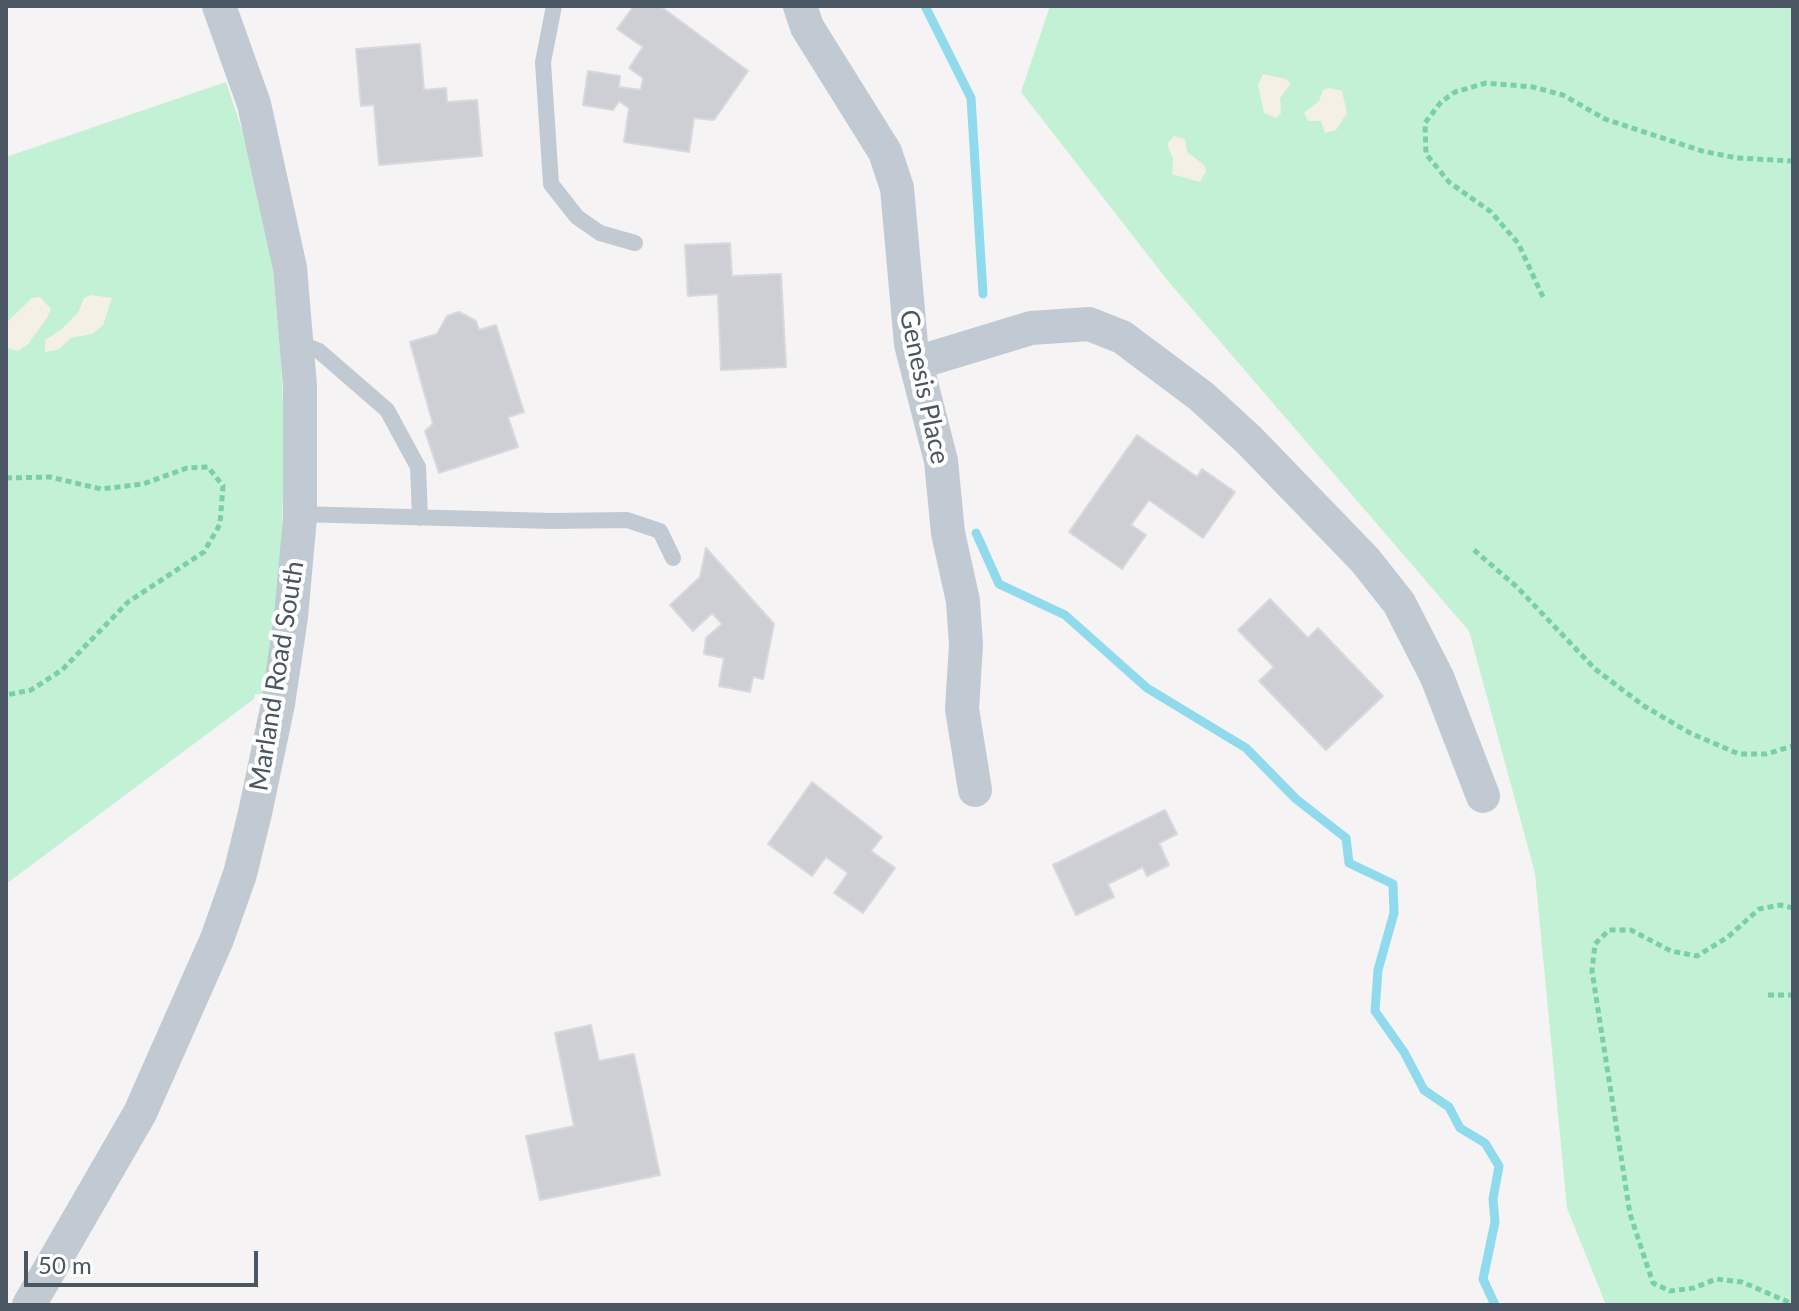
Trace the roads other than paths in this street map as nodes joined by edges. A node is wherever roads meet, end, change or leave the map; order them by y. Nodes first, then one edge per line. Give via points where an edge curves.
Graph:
1 (219, 6) edge
2 (554, 6) edge
3 (800, 6) edge
4 (635, 243) dead end
5 (296, 342) junction
6 (916, 363) junction
7 (299, 514) junction
8 (420, 518) junction
9 (673, 558) dead end
10 (975, 790) dead end
11 (1483, 796) dead end
12 (29, 1305) edge

1 - 5 street, Marland Road South via 254,104 290,268
2 - 4 lane via 543,62 551,184 577,217 600,233
3 - 6 street, Genesis Place via 807,27 885,152 897,188 905,306
5 - 7 street, Marland Road South
5 - 8 lane via 319,351 387,410 418,467
6 - 10 street, Genesis Place via 941,461 948,533 963,601 962,709
6 - 11 street via 1031,328 1089,324 1122,337 1201,396 1365,560 1399,603 1437,677
7 - 8 lane
7 - 12 street, Marland Road South via 278,704 240,874 191,1002 140,1113
8 - 9 lane via 627,520 660,531

